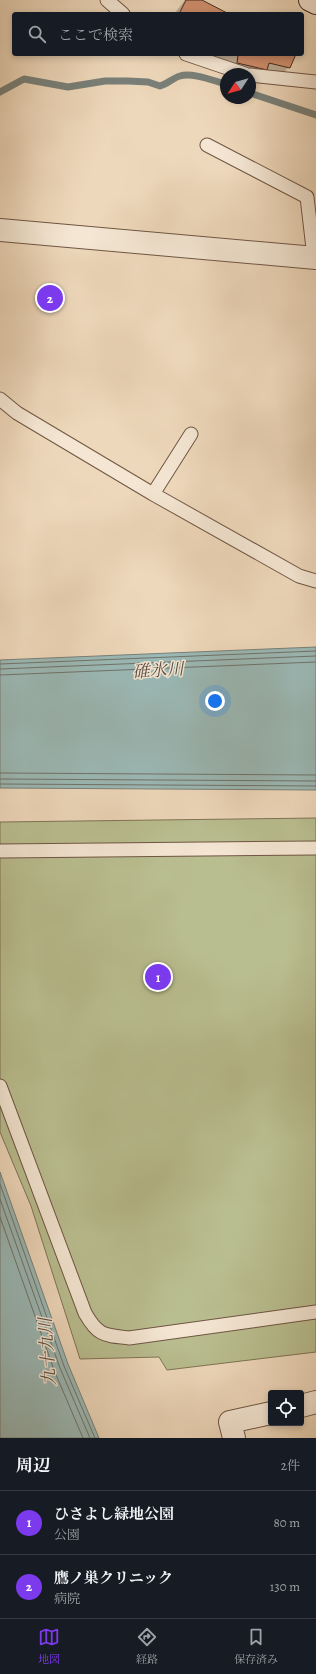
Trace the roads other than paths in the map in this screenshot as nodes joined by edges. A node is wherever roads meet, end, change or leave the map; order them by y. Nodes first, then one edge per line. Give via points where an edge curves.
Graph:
1 (107, 0) edge
2 (310, 0) edge
3 (316, 3) edge
4 (121, 12) edge
5 (192, 56) edge
6 (227, 68) edge
7 (256, 76) edge
8 (316, 82) edge
9 (207, 145) dead end
10 (0, 230) edge
11 (315, 258) edge
12 (0, 399) edge
13 (191, 434) dead end
14 (153, 494) junction
15 (316, 581) edge
16 (316, 848) edge
17 (0, 851) edge
18 (0, 1086) edge
19 (316, 1312) edge
20 (316, 1402) edge
21 (304, 1405) edge
22 (268, 1414) edge
23 (234, 1438) edge

1 - 4 lane
2 - 3 street
5 - 6 lane
7 - 8 lane
9 - 11 lane via 306,197
10 - 11 street
12 - 14 lane via 17,414
13 - 14 lane
14 - 15 lane via 299,576
16 - 17 lane
18 - 19 lane via 85,1313 94,1328 107,1336 129,1338
20 - 21 street
22 - 23 street via 230,1422

